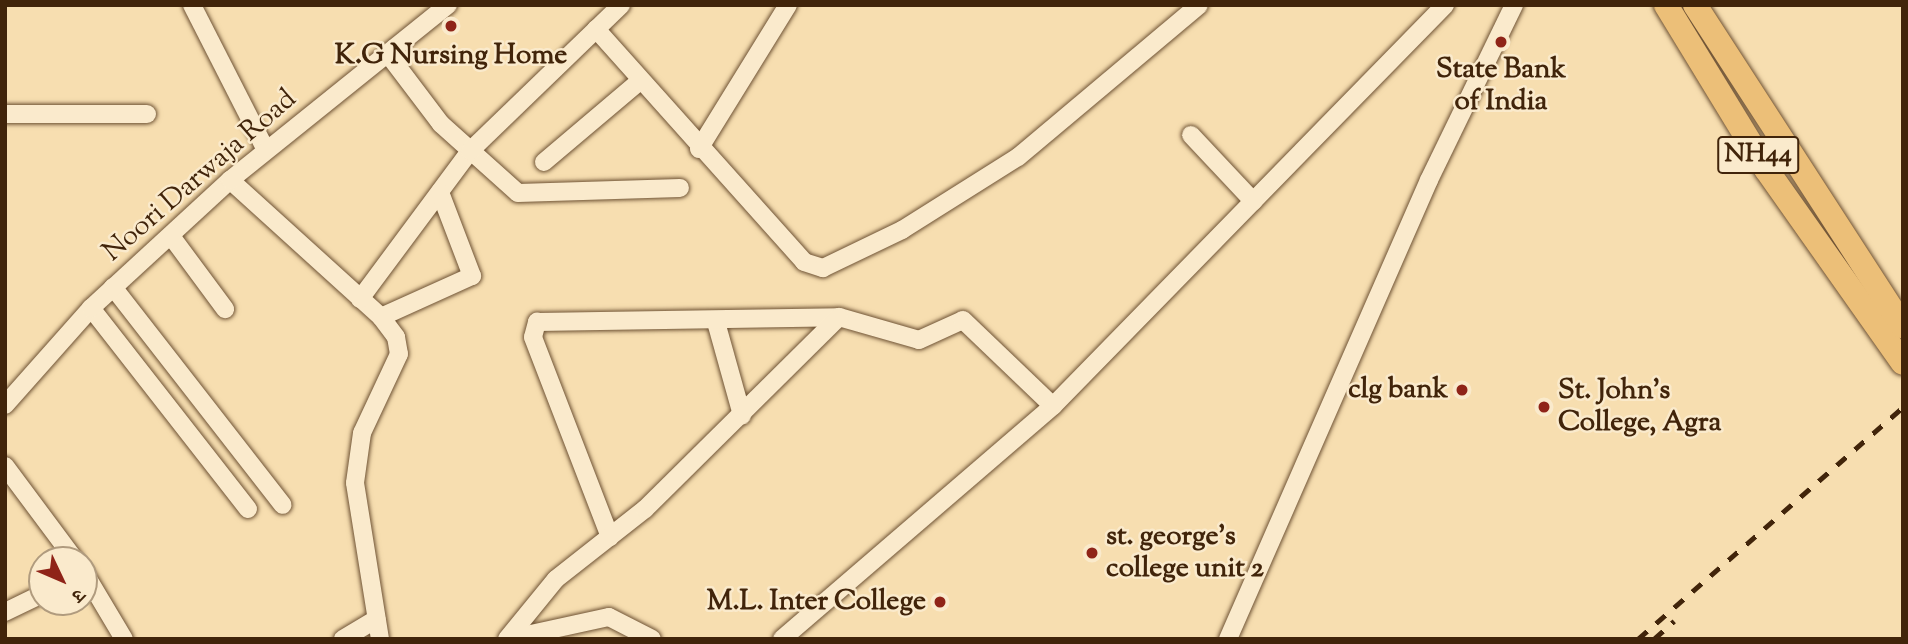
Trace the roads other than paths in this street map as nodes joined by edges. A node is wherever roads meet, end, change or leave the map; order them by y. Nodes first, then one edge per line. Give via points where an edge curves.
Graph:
1 (192, 5) edge
2 (448, 5) edge
3 (621, 5) edge
4 (788, 5) edge
5 (1199, 5) edge
6 (1445, 5) edge
7 (1514, 5) edge
8 (1666, 5) edge
9 (1695, 5) edge
10 (596, 29) junction
11 (388, 54) junction
12 (640, 81) junction
13 (5, 114) edge
14 (147, 114) dead end
15 (1191, 135) dead end
16 (265, 148) junction
17 (699, 149) junction
18 (470, 151) junction
19 (544, 162) dead end
20 (230, 180) junction
21 (680, 188) dead end
22 (440, 192) junction
23 (1252, 201) junction
24 (171, 236) junction
25 (113, 287) junction
26 (1864, 293) junction
27 (360, 299) junction
28 (91, 308) junction
29 (225, 309) dead end
30 (381, 317) junction
31 (839, 317) junction
32 (716, 322) junction
33 (1903, 327) edge
34 (1903, 363) edge
35 (5, 405) edge
36 (1053, 406) junction
37 (742, 415) junction
38 (5, 466) edge
39 (283, 505) dead end
40 (248, 509) dead end
41 (610, 537) junction
42 (65, 546) edge
43 (98, 596) edge
44 (28, 601) edge
45 (5, 612) edge
46 (376, 619) junction
47 (124, 639) edge
48 (342, 639) edge
49 (380, 639) edge
50 (508, 639) edge
51 (652, 639) edge
52 (782, 639) edge
53 (1228, 639) edge

1 - 16 street
2 - 11 street, Noori Darwaja Road
3 - 10 street
4 - 17 street
5 - 17 street via 1018,157 902,230 823,268 804,262
6 - 23 street
7 - 53 street via 1423,192
8 - 26 highway, NH44
9 - 26 highway, NH44
10 - 12 street
10 - 18 street
11 - 16 street, Noori Darwaja Road
11 - 18 street
12 - 17 street
12 - 19 street
13 - 14 street
15 - 23 street
16 - 20 street, Noori Darwaja Road
18 - 21 street via 519,193
18 - 22 street
20 - 24 street, Noori Darwaja Road
20 - 27 street
22 - 27 street
22 - 30 street via 472,276
23 - 36 street
24 - 25 street, Noori Darwaja Road
24 - 29 street
25 - 28 street, Noori Darwaja Road
25 - 39 street
26 - 33 highway, NH44
26 - 34 highway, NH44
27 - 30 street
28 - 35 street, Noori Darwaja Road
28 - 40 street
30 - 46 street via 399,354 362,433 355,483
31 - 32 street
31 - 36 street via 919,340 967,321
31 - 37 street
32 - 37 street
32 - 41 street via 552,319 533,326
36 - 52 street
37 - 41 street
38 - 42 street
41 - 50 street via 556,579
43 - 47 street
44 - 45 street
46 - 48 street
46 - 49 street
50 - 51 street via 609,617

